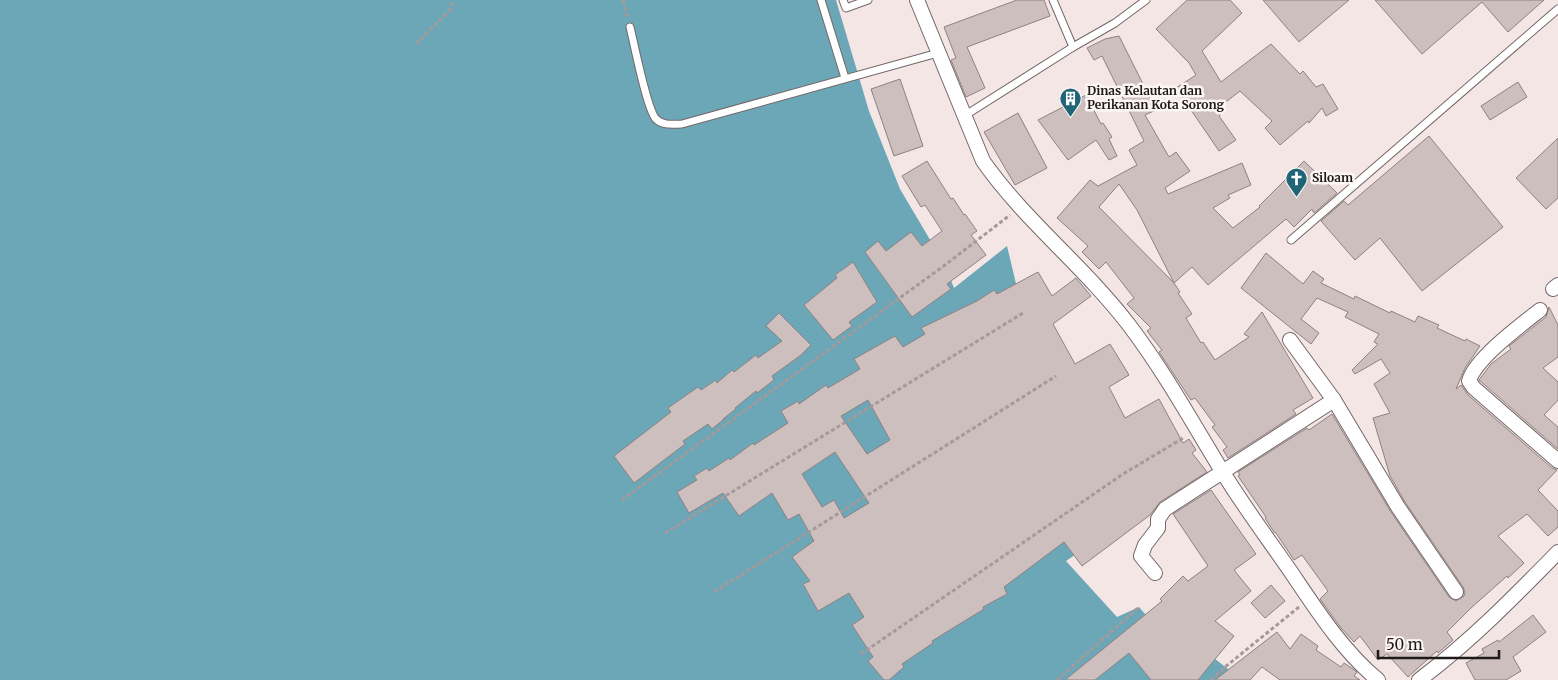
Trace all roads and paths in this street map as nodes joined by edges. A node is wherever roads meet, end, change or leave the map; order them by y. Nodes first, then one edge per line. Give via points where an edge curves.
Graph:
1 (452, 0) edge
2 (623, 0) edge
3 (821, 0) edge
4 (843, 0) edge
5 (868, 0) edge
6 (917, 0) edge
7 (1053, 0) edge
8 (1146, 0) edge
9 (1558, 9) edge
10 (630, 27) joint
11 (416, 44) dead end
12 (1073, 47) junction
13 (938, 53) junction
14 (845, 78) junction
15 (964, 117) junction
16 (1020, 208) junction
17 (1291, 240) dead end
18 (1540, 310) dead end
19 (1023, 313) dead end
20 (1290, 340) dead end
21 (1056, 376) dead end
22 (1334, 400) junction
23 (1198, 430) junction
24 (1558, 461) edge
25 (1223, 473) junction
26 (622, 500) dead end
27 (665, 532) dead end
28 (1558, 552) edge
29 (1155, 573) dead end
30 (714, 592) dead end
31 (1456, 592) dead end
32 (1310, 599) junction
33 (1139, 607) dead end
34 (861, 654) dead end
35 (1057, 680) edge
36 (1211, 680) edge
37 (1378, 680) edge
38 (1419, 680) edge

1 - 11 path via 451,9
2 - 10 path
3 - 14 lane
4 - 5 lane via 846,8
6 - 13 street
7 - 12 lane
8 - 12 lane via 1115,23
9 - 17 lane
10 - 14 lane via 649,104 655,118 665,124 682,124
12 - 15 lane
13 - 14 lane
13 - 15 street
15 - 16 street via 983,161
16 - 23 street via 1088,277 1129,325
16 - 26 path
18 - 24 street via 1489,353 1471,372 1468,381
19 - 27 path
20 - 22 street
21 - 30 path
22 - 25 street
22 - 31 street via 1398,507
23 - 25 street
23 - 34 path via 1123,474
25 - 29 street via 1160,514 1158,528 1144,545 1141,556
25 - 32 street
28 - 38 street via 1496,615
32 - 36 path
32 - 37 street via 1345,647
33 - 35 path

